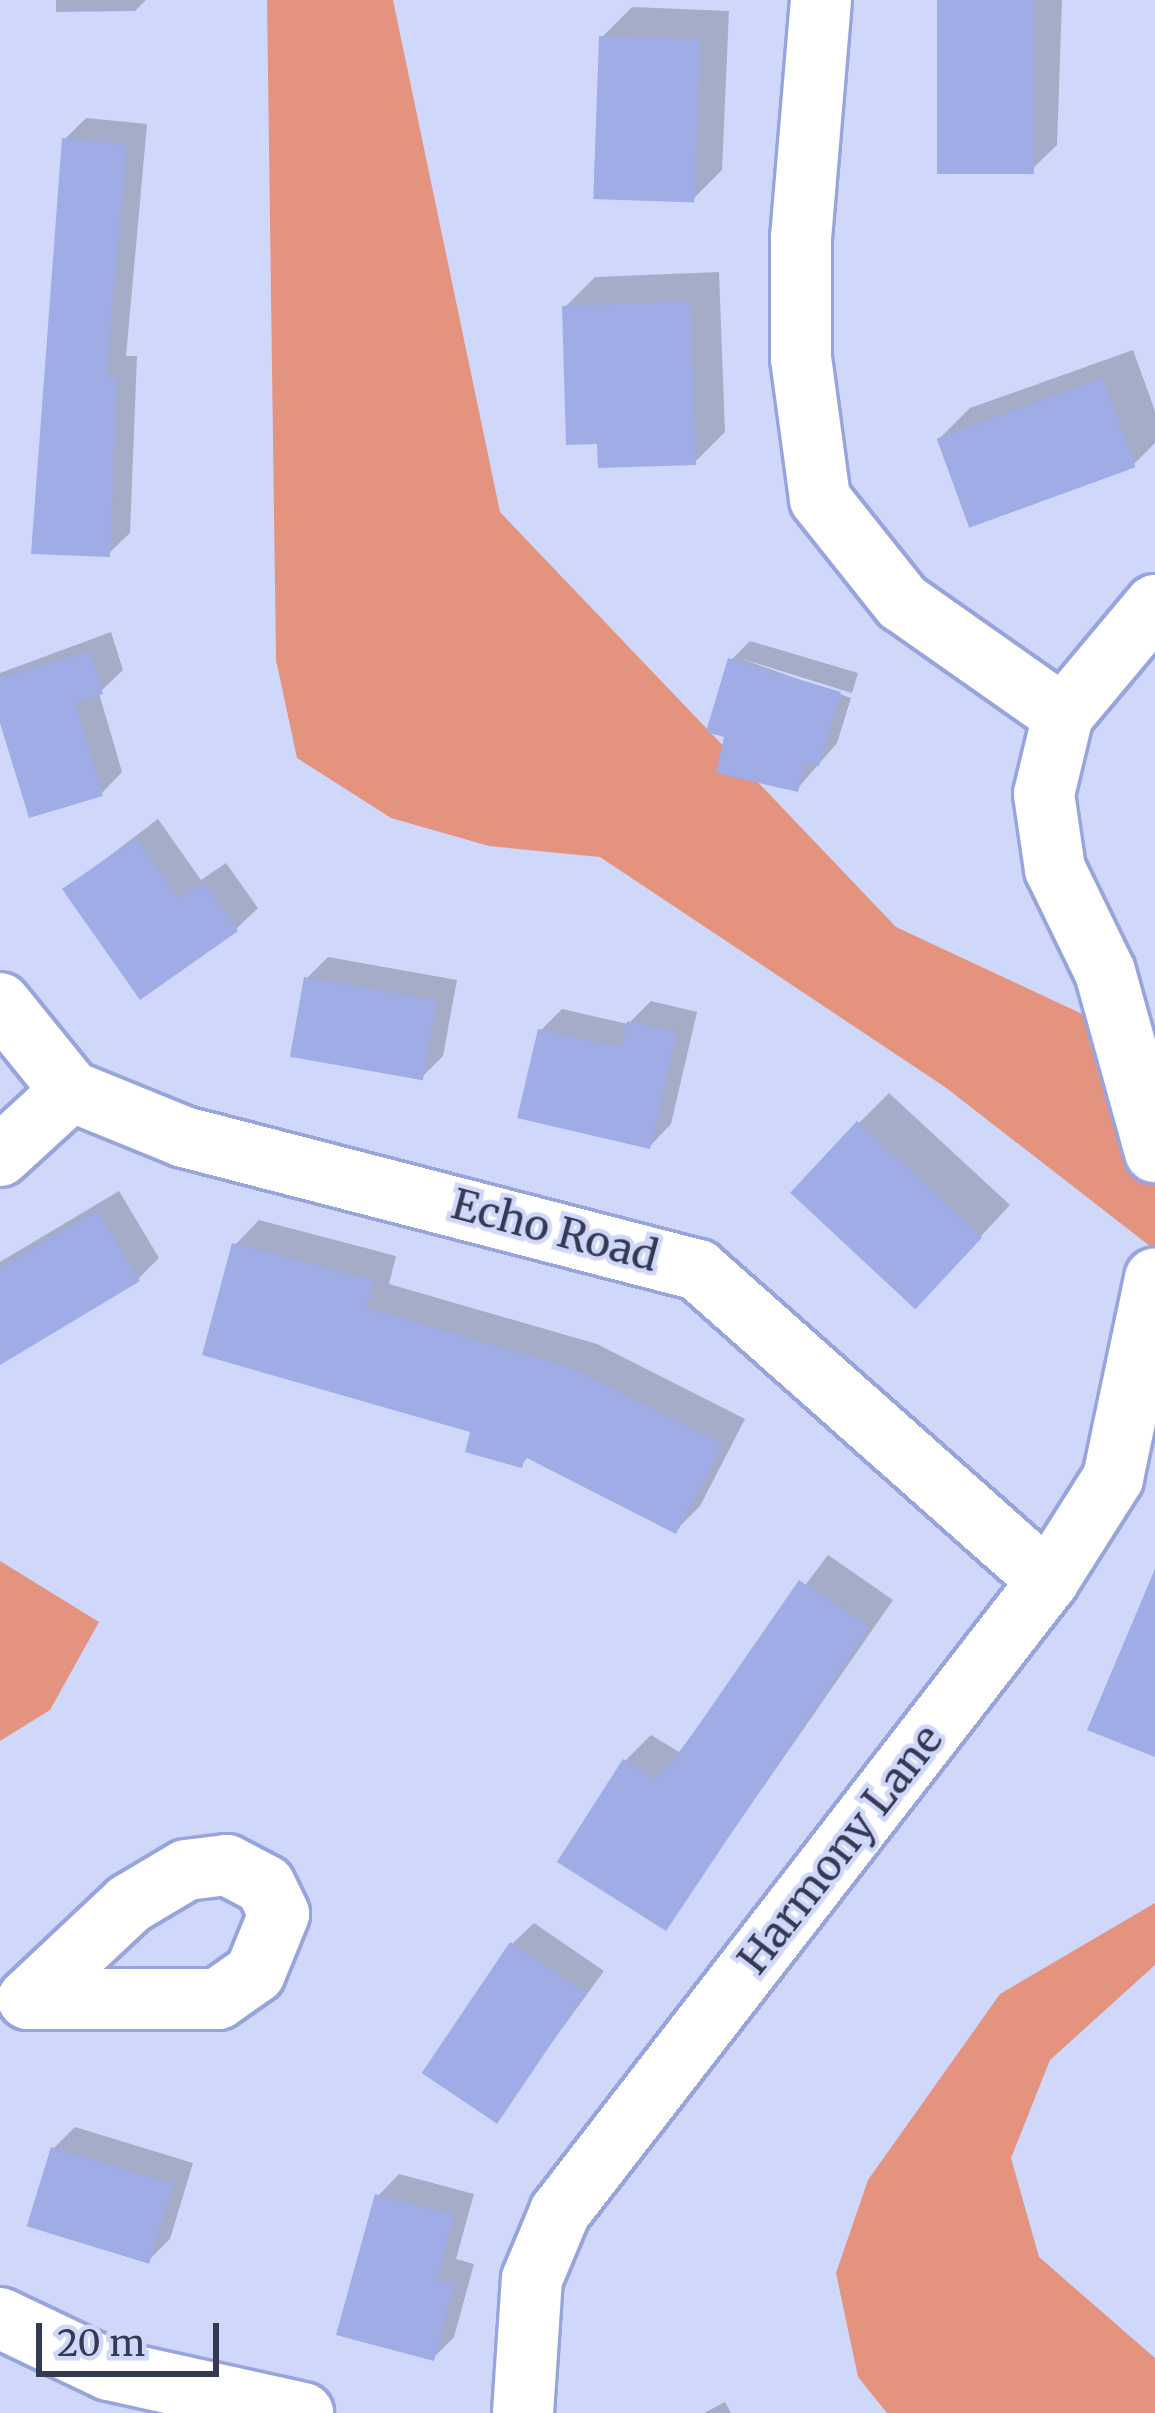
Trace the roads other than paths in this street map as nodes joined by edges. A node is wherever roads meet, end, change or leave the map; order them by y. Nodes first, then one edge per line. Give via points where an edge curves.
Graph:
1 (821, 0) edge
2 (1155, 604) edge
3 (1064, 715) junction
4 (0, 1003) edge
5 (71, 1091) junction
6 (1155, 1152) edge
7 (0, 1156) edge
8 (1155, 1278) edge
9 (1048, 1581) junction
10 (0, 2318) edge
11 (303, 2413) edge
12 (523, 2413) edge

1 - 3 street via 801,238 801,358 820,499 902,602
2 - 3 street
3 - 6 street via 1044,794 1055,869 1105,972
4 - 5 street, Echo Road
5 - 7 street
5 - 9 street, Echo Road via 184,1137 698,1270
8 - 9 street, Harmony Lane via 1113,1478
9 - 12 street, Harmony Lane via 560,2212 532,2279
10 - 11 street via 109,2369

